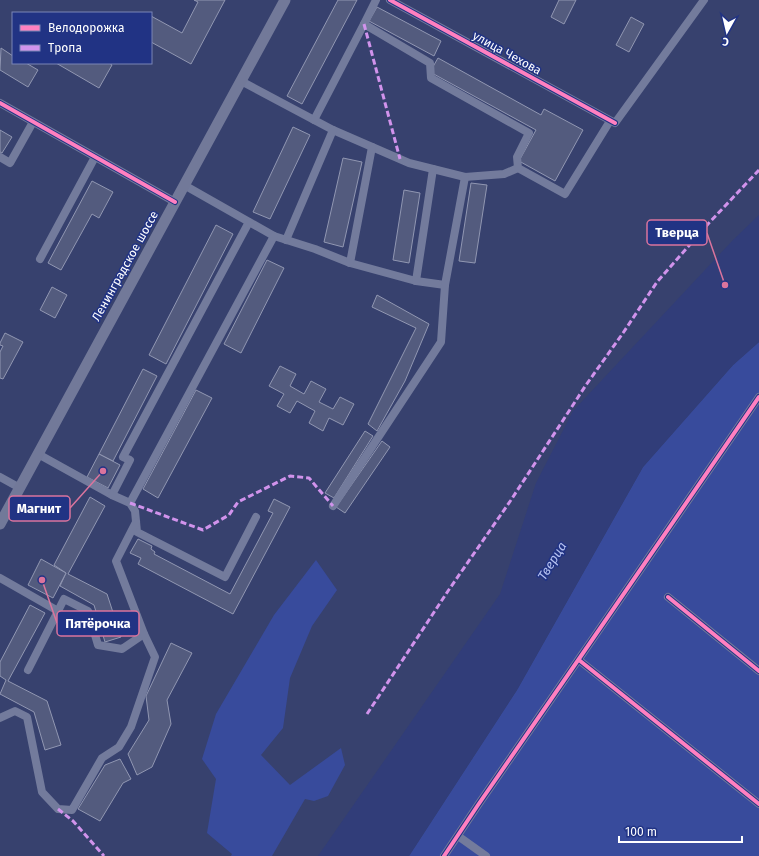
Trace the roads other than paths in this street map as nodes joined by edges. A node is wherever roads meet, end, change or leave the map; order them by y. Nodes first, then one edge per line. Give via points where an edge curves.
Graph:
1 (285, 0) edge
2 (376, 0) edge
3 (390, 0) edge
4 (704, 0) edge
5 (364, 24) junction
6 (241, 81) junction
7 (0, 103) edge
8 (314, 120) junction
9 (33, 122) junction
10 (613, 122) junction
11 (333, 130) junction
12 (372, 147) junction
13 (0, 157) edge
14 (95, 157) junction
15 (518, 168) junction
16 (433, 169) junction
17 (464, 177) junction
18 (184, 185) junction
19 (175, 202) junction
20 (249, 222) junction
21 (274, 236) junction
22 (286, 240) junction
23 (40, 259) dead end
24 (350, 263) junction
25 (416, 281) junction
26 (445, 285) junction
27 (759, 397) edge
28 (38, 454) junction
29 (0, 477) edge
30 (20, 488) junction
31 (112, 495) junction
32 (130, 503) junction
33 (334, 506) dead end
34 (256, 517) dead end
35 (136, 522) junction
36 (0, 524) edge
37 (0, 578) edge
38 (668, 597) dead end
39 (58, 611) junction
40 (144, 634) junction
41 (578, 660) junction
42 (28, 670) dead end
43 (759, 672) edge
44 (0, 718) edge
45 (759, 804) edge
46 (458, 836) junction
47 (444, 856) edge
48 (486, 856) edge

1 - 6 main road, Ленинградское шоссе
2 - 5 street
3 - 10 street, улица Чехова
4 - 10 street
5 - 8 street
5 - 15 street via 430,63 431,78 529,133 517,157
6 - 8 street
6 - 18 main road, Ленинградское шоссе
7 - 9 street
8 - 11 street
9 - 13 street via 10,162
9 - 14 street
10 - 15 street via 565,194
11 - 12 street
11 - 22 street
12 - 16 street via 409,163
12 - 24 street
14 - 19 street
14 - 23 street
15 - 17 street via 504,174
16 - 17 street
16 - 25 street
17 - 26 street
18 - 19 main road, Ленинградское шоссе
18 - 20 street
19 - 28 main road, Ленинградское шоссе
20 - 21 street
20 - 31 street via 122,457 130,460
21 - 22 street
21 - 32 street
22 - 24 street
24 - 25 street
25 - 26 street
26 - 33 street via 441,342
27 - 41 street
28 - 30 main road, Ленинградское шоссе
28 - 31 street
29 - 30 street
30 - 36 main road, Ленинградское шоссе
31 - 32 street
32 - 35 street via 135,511
34 - 35 street via 225,577 137,532
35 - 40 street via 116,561
37 - 39 street
38 - 43 street
39 - 40 street via 64,599 88,611 98,645 122,649
39 - 42 street
40 - 44 street via 154,657 131,727 118,747 102,758 72,810 58,809 42,792 27,717 15,711
41 - 45 street
41 - 46 street
46 - 47 street
46 - 48 street

